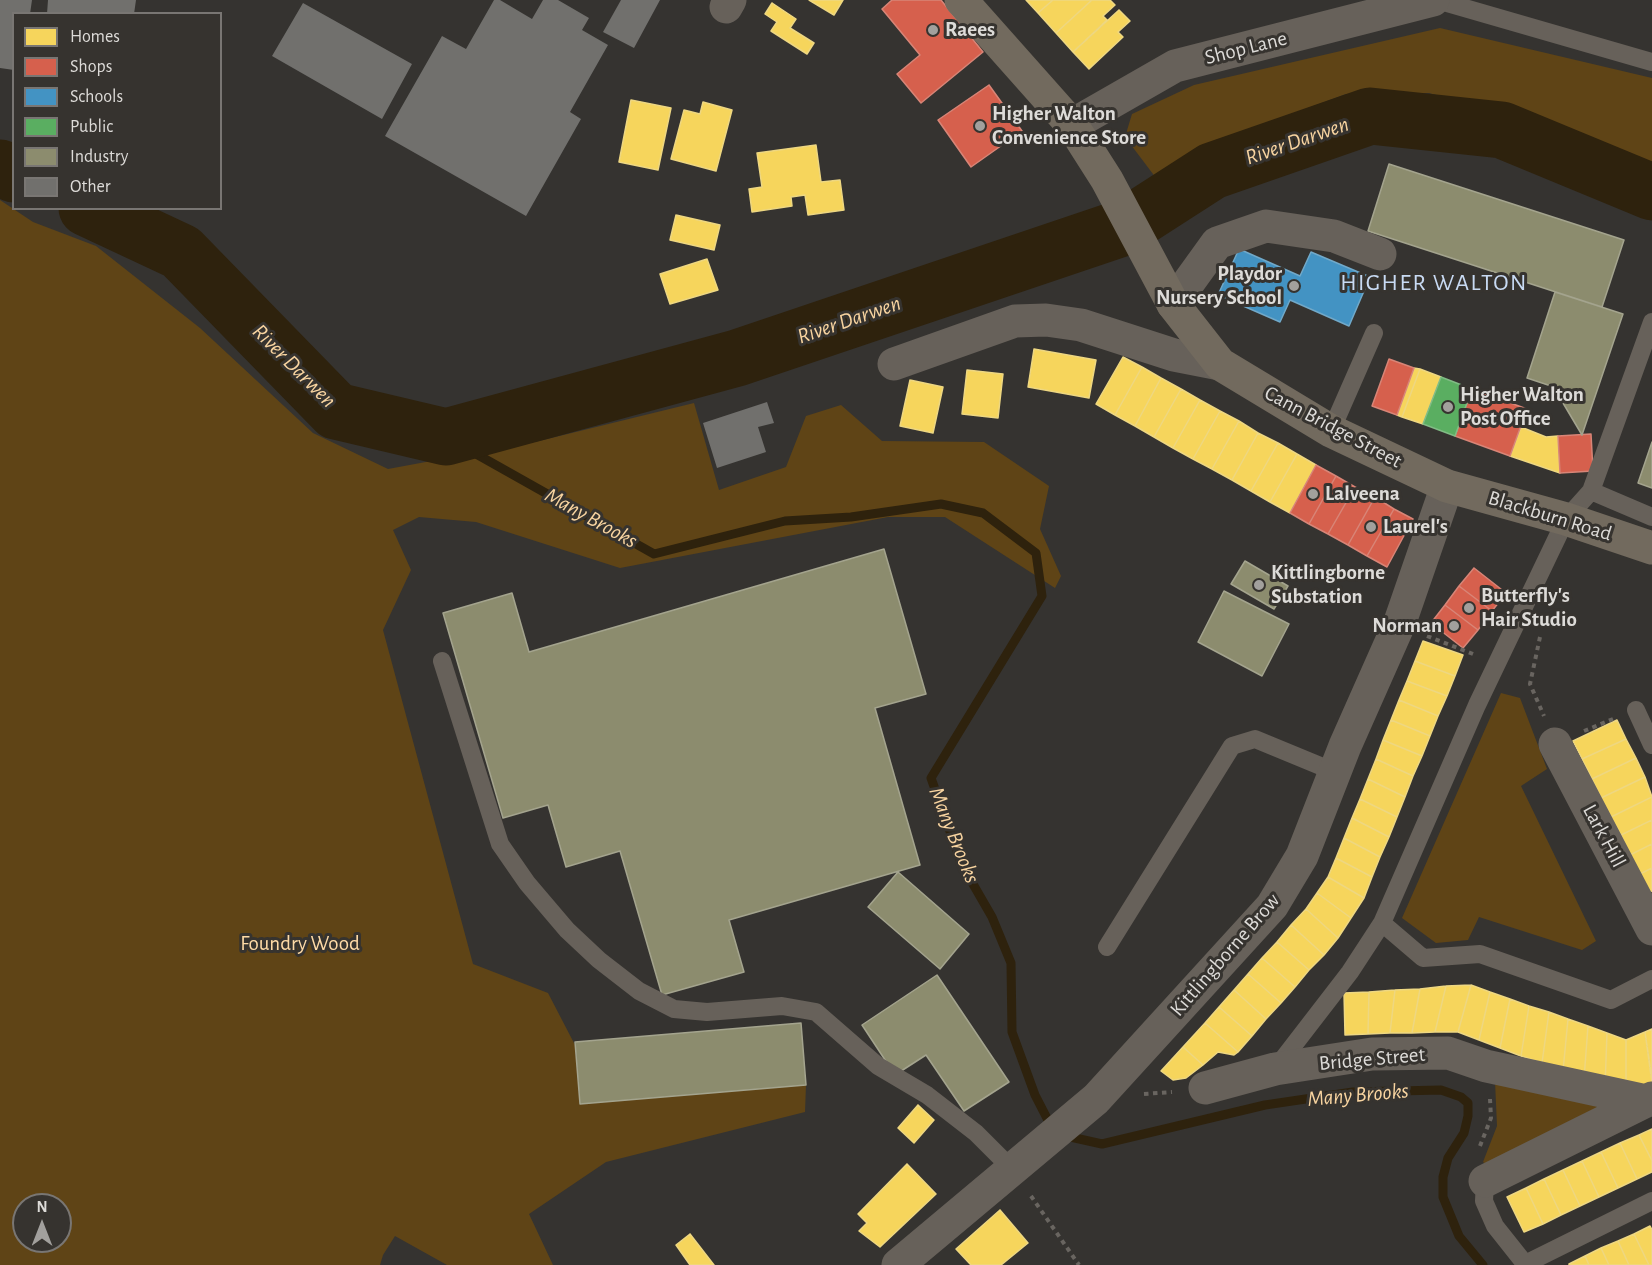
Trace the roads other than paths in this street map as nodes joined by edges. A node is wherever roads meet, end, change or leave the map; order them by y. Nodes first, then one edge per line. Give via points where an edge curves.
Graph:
1 (961, 0) edge
2 (1435, 0) edge
3 (1652, 62) edge
4 (1072, 125) junction
5 (1380, 254) dead end
6 (1169, 295) junction
7 (1652, 322) edge
8 (1374, 333) dead end
9 (894, 364) dead end
10 (1220, 364) junction
11 (1330, 430) junction
12 (1447, 486) junction
13 (1591, 491) junction
14 (1652, 517) edge
15 (1566, 519) junction
16 (1652, 548) edge
17 (442, 661) dead end
18 (1635, 710) road end
19 (1555, 744) road end
20 (1652, 745) edge
21 (1335, 772) junction
22 (1382, 923) junction
23 (1652, 929) edge
24 (1107, 946) dead end
25 (1652, 980) edge
26 (1275, 1069) junction
27 (1205, 1088) road end
28 (1649, 1099) edge
29 (1012, 1169) junction
30 (1485, 1181) joint
31 (1652, 1201) edge
32 (898, 1265) edge
33 (1525, 1265) edge

1 - 4 main road, Cann Bridge Street
2 - 3 lane
2 - 4 street, Shop Lane via 1175,66
4 - 6 main road, Cann Bridge Street via 1107,180
5 - 6 street via 1334,236 1266,226 1217,243
6 - 10 main road, Cann Bridge Street
7 - 13 lane
8 - 11 lane
9 - 10 street, Cann Bridge Street via 1015,321 1046,320 1081,325
10 - 11 main road, Cann Bridge Street
11 - 12 main road, Cann Bridge Street
12 - 15 main road, Blackburn Road
12 - 21 street, Kittlingborne Brow via 1400,622
13 - 14 lane
13 - 15 lane
15 - 16 main road, Blackburn Road
15 - 22 lane via 1496,663
17 - 29 lane via 500,844 567,930 599,960 639,991 674,1009 707,1012 782,1006 816,1012 878,1066 927,1095 976,1133
18 - 20 lane
19 - 23 street, Lark Hill
21 - 24 lane via 1255,739 1232,746
21 - 29 street, Kittlingborne Brow via 1302,856 1272,906 1095,1099
22 - 25 lane via 1423,958 1480,954 1611,1000
22 - 26 lane via 1350,972
26 - 27 street, Bridge Street
26 - 28 street, Bridge Street via 1372,1054 1448,1053 1486,1066
28 - 30 street, Bridge Street
29 - 32 street, Kittlingborne Brow
30 - 33 lane via 1484,1201 1495,1226
31 - 33 lane

